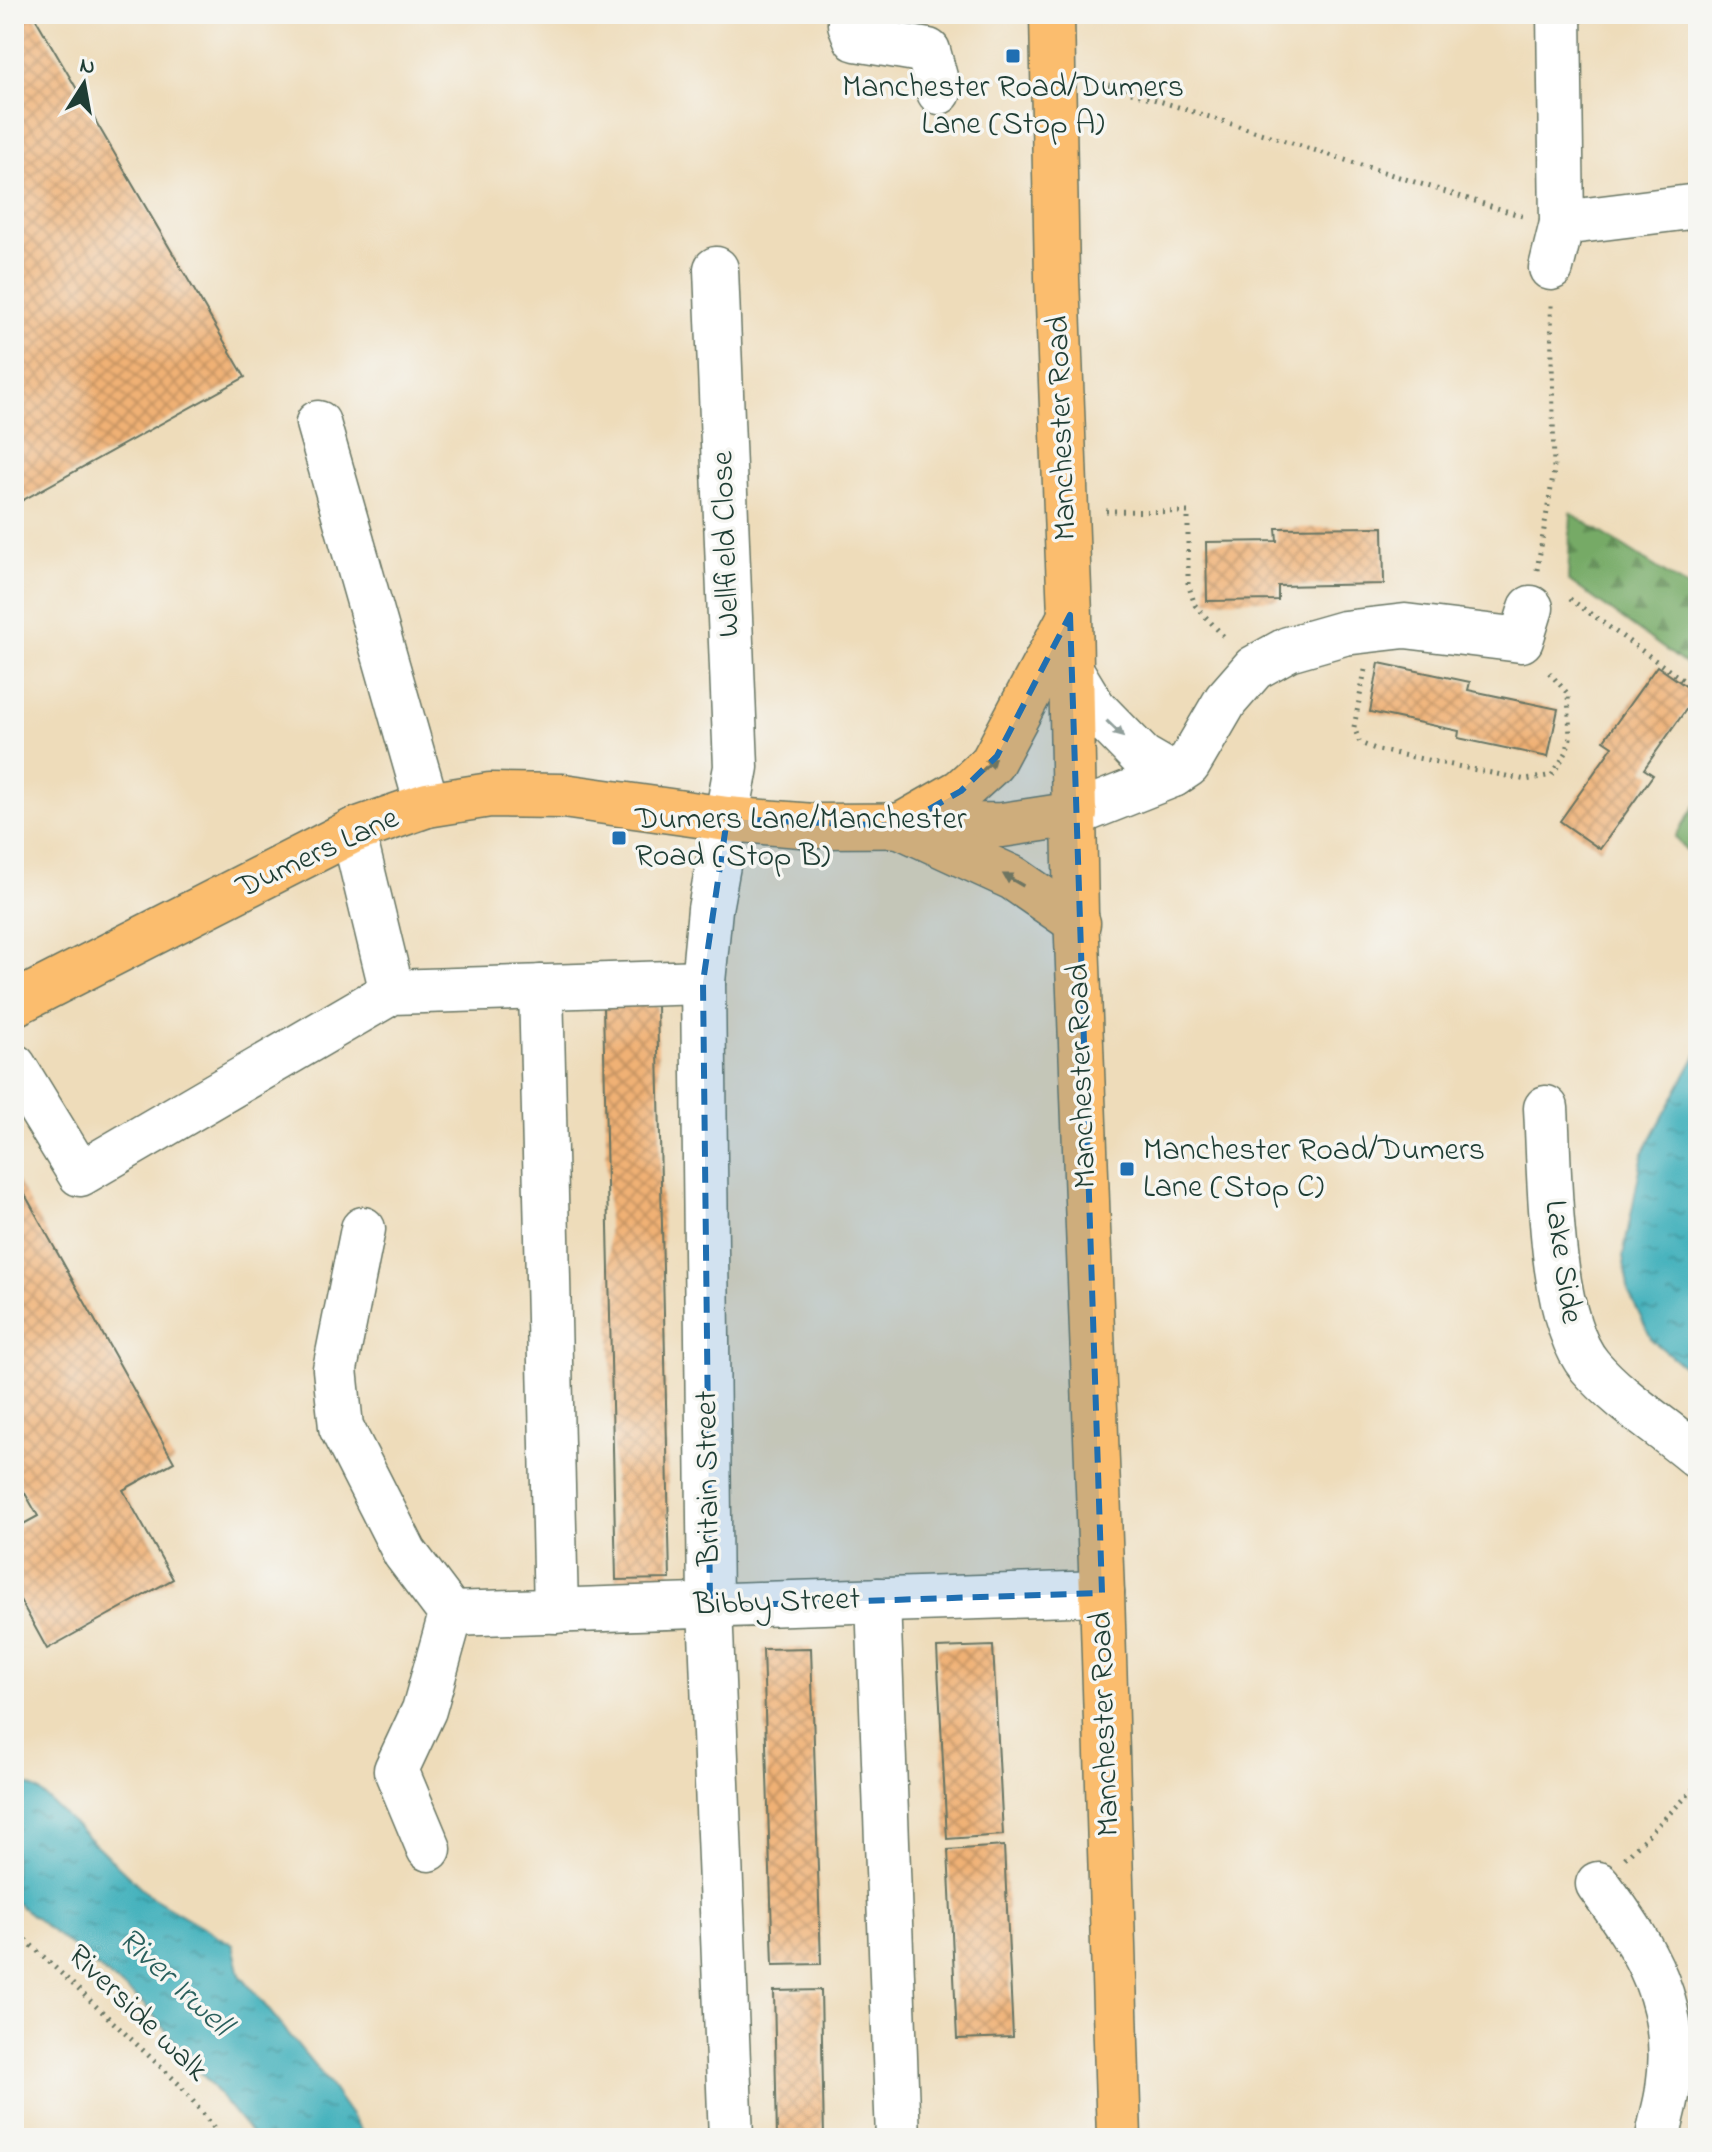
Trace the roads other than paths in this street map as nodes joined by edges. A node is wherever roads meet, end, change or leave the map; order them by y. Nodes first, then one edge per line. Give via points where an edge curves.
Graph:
1 (850, 14) edge
2 (1052, 14) edge
3 (1559, 14) edge
4 (939, 92) dead end
5 (1698, 206) edge
6 (1562, 223) junction
7 (1551, 268) road end
8 (716, 269) dead end
9 (318, 423) dead end
10 (1538, 613) road end
11 (1070, 615) junction
12 (1071, 670) junction
13 (1173, 775) junction
14 (427, 805) junction
15 (1075, 814) junction
16 (727, 819) junction
17 (900, 826) junction
18 (353, 831) junction
19 (1078, 923) junction
20 (703, 982) junction
21 (541, 987) junction
22 (392, 992) junction
23 (14, 1004) edge
24 (14, 1066) edge
25 (1546, 1108) dead end
26 (363, 1229) dead end
27 (1698, 1457) edge
28 (1102, 1593) junction
29 (878, 1600) junction
30 (710, 1606) junction
31 (556, 1611) junction
32 (451, 1614) junction
33 (429, 1849) dead end
34 (1598, 1884) road end
35 (731, 2138) edge
36 (898, 2138) edge
37 (1119, 2138) edge
38 (1658, 2138) edge

1 - 4 street via 856,39 928,51
2 - 11 main road, Manchester Road
3 - 6 street
5 - 6 street
6 - 7 street
8 - 16 street, Wellfield Close via 736,767
9 - 14 street
10 - 13 street via 1344,633 1288,649 1254,668 1226,700 1188,765
11 - 12 main road, Manchester Road
17 -> 11 main road via 961,791 992,763
12 -> 13 street via 1094,708 1142,757
12 - 15 main road, Manchester Road
13 - 15 street
14 - 16 main road, Dumers Lane via 490,795 563,796
14 - 18 main road, Dumers Lane
15 - 17 main road, Dumers Lane via 1002,825
15 - 19 main road, Manchester Road
16 - 17 main road, Dumers Lane
16 - 20 street, Britain Street
19 -> 17 main road via 1013,878
18 - 22 street
18 - 23 main road, Dumers Lane
19 - 28 main road, Manchester Road
20 - 21 street
20 - 30 street, Britain Street
21 - 22 street
21 - 31 street
22 - 24 street via 80,1174
25 - 27 street, Lake Side via 1560,1293 1572,1338 1608,1384
26 - 32 street via 335,1369 341,1427 405,1553
28 - 29 street, Bibby Street
28 - 37 main road, Manchester Road
29 - 30 street, Bibby Street
29 - 36 street
30 - 31 street, Bibby Street
30 - 35 street, Britain Street
31 - 32 street, Bibby Street
32 - 33 street via 424,1710 396,1770
34 - 38 street via 1649,1958 1661,1990 1671,2057

